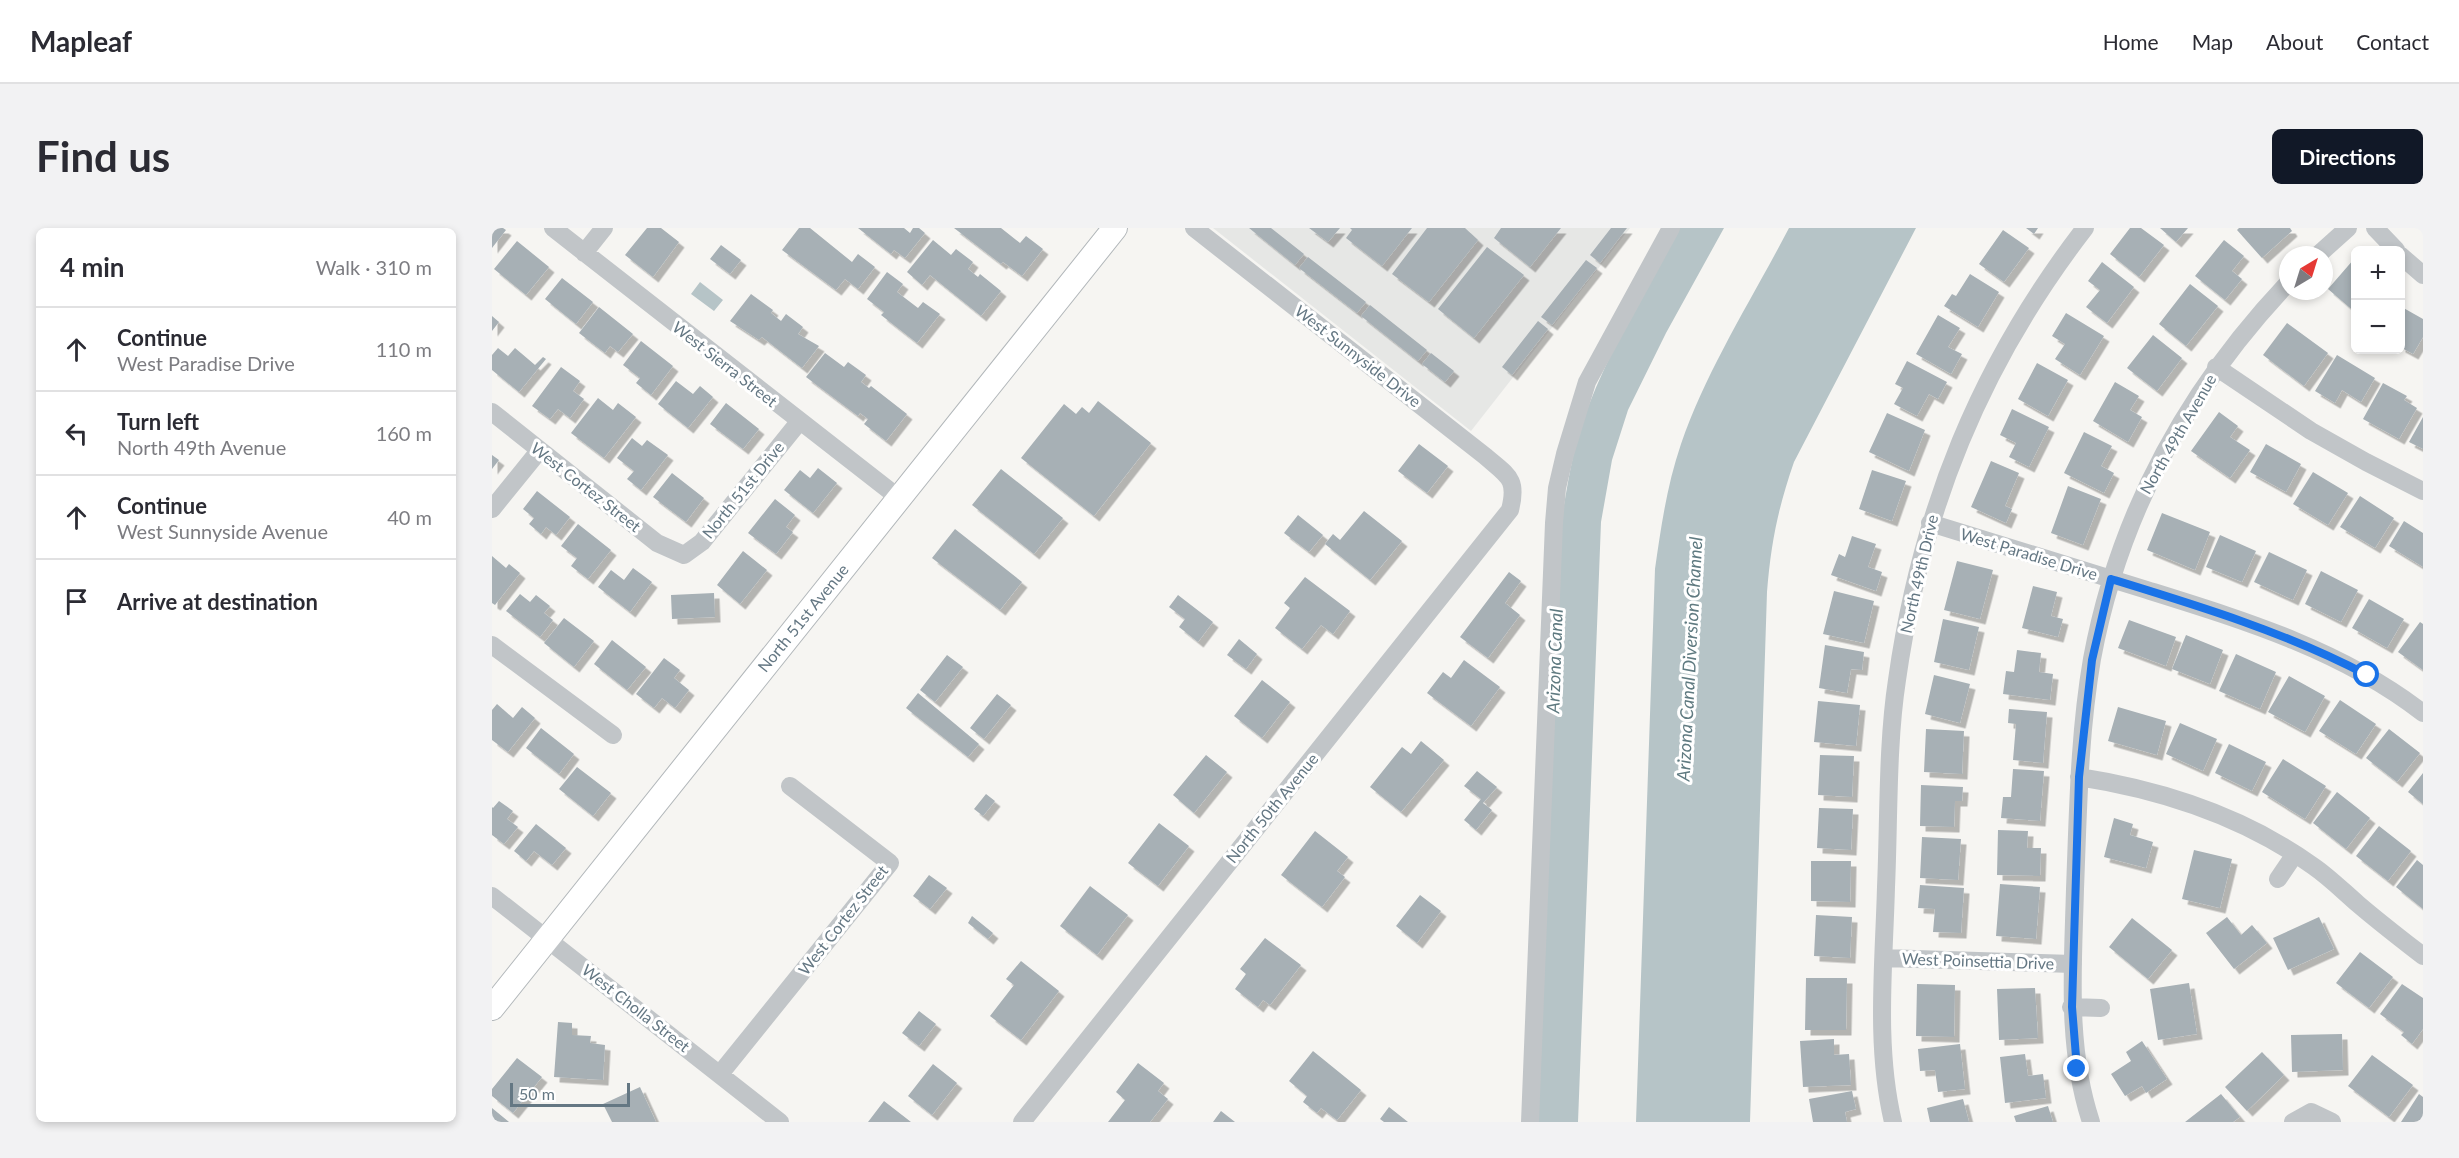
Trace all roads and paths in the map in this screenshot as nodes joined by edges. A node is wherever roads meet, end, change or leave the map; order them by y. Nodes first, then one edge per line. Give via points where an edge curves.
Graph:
1 (553, 228) edge
2 (604, 228) edge
3 (1115, 228) edge
4 (1194, 228) edge
5 (1671, 228) edge
6 (2085, 228) edge
7 (2348, 228) edge
8 (2375, 228) edge
9 (2328, 246) edge
10 (2392, 246) edge
11 (584, 254) junction
12 (2405, 259) edge
13 (2423, 275) edge
14 (2279, 292) edge
15 (2217, 367) junction
16 (492, 412) edge
17 (799, 422) junction
18 (539, 451) junction
19 (1515, 491) joint
20 (2423, 491) edge
21 (899, 498) junction
22 (492, 509) edge
23 (1930, 523) junction
24 (684, 555) joint
25 (2111, 579) junction
26 (492, 645) edge
27 (2423, 713) edge
28 (613, 735) dead end
29 (2079, 777) junction
30 (790, 786) dead end
31 (2295, 854) junction
32 (2278, 879) dead end
33 (492, 896) edge
34 (548, 939) junction
35 (2423, 956) edge
36 (1884, 958) junction
37 (2073, 964) junction
38 (2072, 1007) junction
39 (492, 1008) edge
40 (2101, 1008) dead end
41 (720, 1074) junction
42 (780, 1122) edge
43 (1022, 1122) edge
44 (1530, 1122) edge
45 (1893, 1122) edge
46 (2091, 1122) edge
47 (2293, 1122) edge
48 (2332, 1122) edge

1 - 11 street, West Sierra Street
2 - 11 street
3 - 21 main road, North 51st Avenue
4 - 19 street, West Sunnyside Drive via 1478,451 1510,479
5 - 44 street via 1587,382 1557,488
6 - 23 street, North 49th Drive via 2005,347 1955,450
7 - 9 street
8 - 10 street
11 - 17 street, West Sierra Street
12 - 13 street
14 - 15 street, North 49th Avenue
15 - 20 street via 2311,431
15 - 25 street, North 49th Avenue via 2174,435 2138,503
16 - 18 street, West Cortez Street
17 - 21 street, West Sierra Street
17 - 24 street, North 51st Drive via 702,542
18 - 22 street
18 - 24 street, West Cortez Street via 657,543
19 - 43 street, North 50th Avenue via 1510,510
21 - 34 main road, North 51st Avenue
23 - 25 street, West Paradise Drive
23 - 36 street, North 49th Drive via 1896,681
25 - 27 street, West Paradise Drive via 2292,639 2367,675
25 - 29 street, North 49th Avenue via 2092,660
26 - 28 street
29 - 31 street via 2131,786 2207,808
29 - 37 street, North 49th Avenue
30 - 41 street, West Cortez Street via 890,863
31 - 32 street
31 - 35 street
33 - 34 street, West Cholla Street
34 - 39 main road, North 51st Avenue
34 - 41 street, West Cholla Street
36 - 37 street, West Poinsettia Drive
36 - 45 street, North 49th Drive via 1885,1063
37 - 38 street, North 49th Avenue
38 - 40 street
38 - 46 street, North 49th Avenue via 2077,1069
41 - 42 street, West Cholla Street
47 - 48 street via 2311,1112

